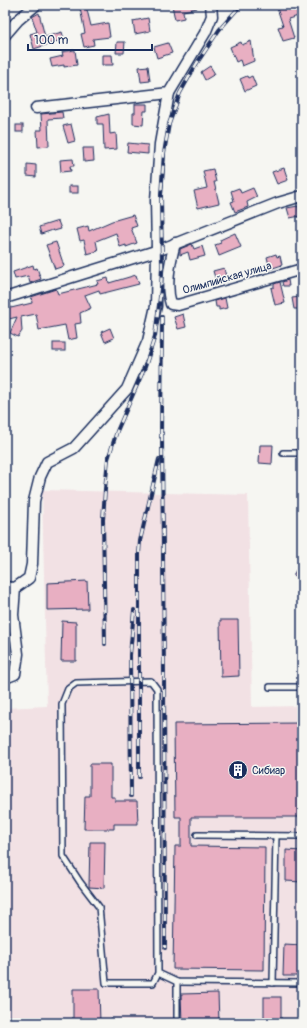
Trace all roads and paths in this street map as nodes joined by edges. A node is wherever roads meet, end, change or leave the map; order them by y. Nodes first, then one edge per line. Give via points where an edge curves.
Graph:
1 (36, 5) edge
2 (212, 5) edge
3 (5, 35) edge
4 (169, 93) junction
5 (36, 108) dead end
6 (302, 196) edge
7 (175, 243) junction
8 (158, 251) junction
9 (302, 269) edge
10 (5, 298) edge
11 (283, 453) dead end
12 (302, 453) edge
13 (10, 588) edge
14 (5, 678) edge
15 (270, 687) dead end
16 (302, 687) edge
17 (197, 835) dead end
18 (276, 836) junction
19 (302, 836) edge
20 (158, 973) junction
21 (177, 982) junction
22 (273, 983) junction
23 (302, 983) edge
24 (177, 1023) edge

1 - 3 street
2 - 4 street via 212,16 205,33
4 - 5 street
4 - 8 street via 160,144 156,200
6 - 7 street
7 - 8 street
7 - 9 street, Олимпийская улица via 168,293 171,304 178,305
8 - 10 street
8 - 13 street via 156,306 148,341 127,389 74,448 47,462 34,501 32,564 29,578
11 - 12 lane
13 - 14 street via 18,654 15,674
15 - 16 lane
17 - 18 lane
18 - 19 lane
18 - 22 lane
20 - 20 lane via 157,689 151,681 76,683 68,689 62,704 63,856 100,907 106,983 153,983
20 - 21 lane
21 - 22 lane
21 - 24 lane
22 - 23 lane

